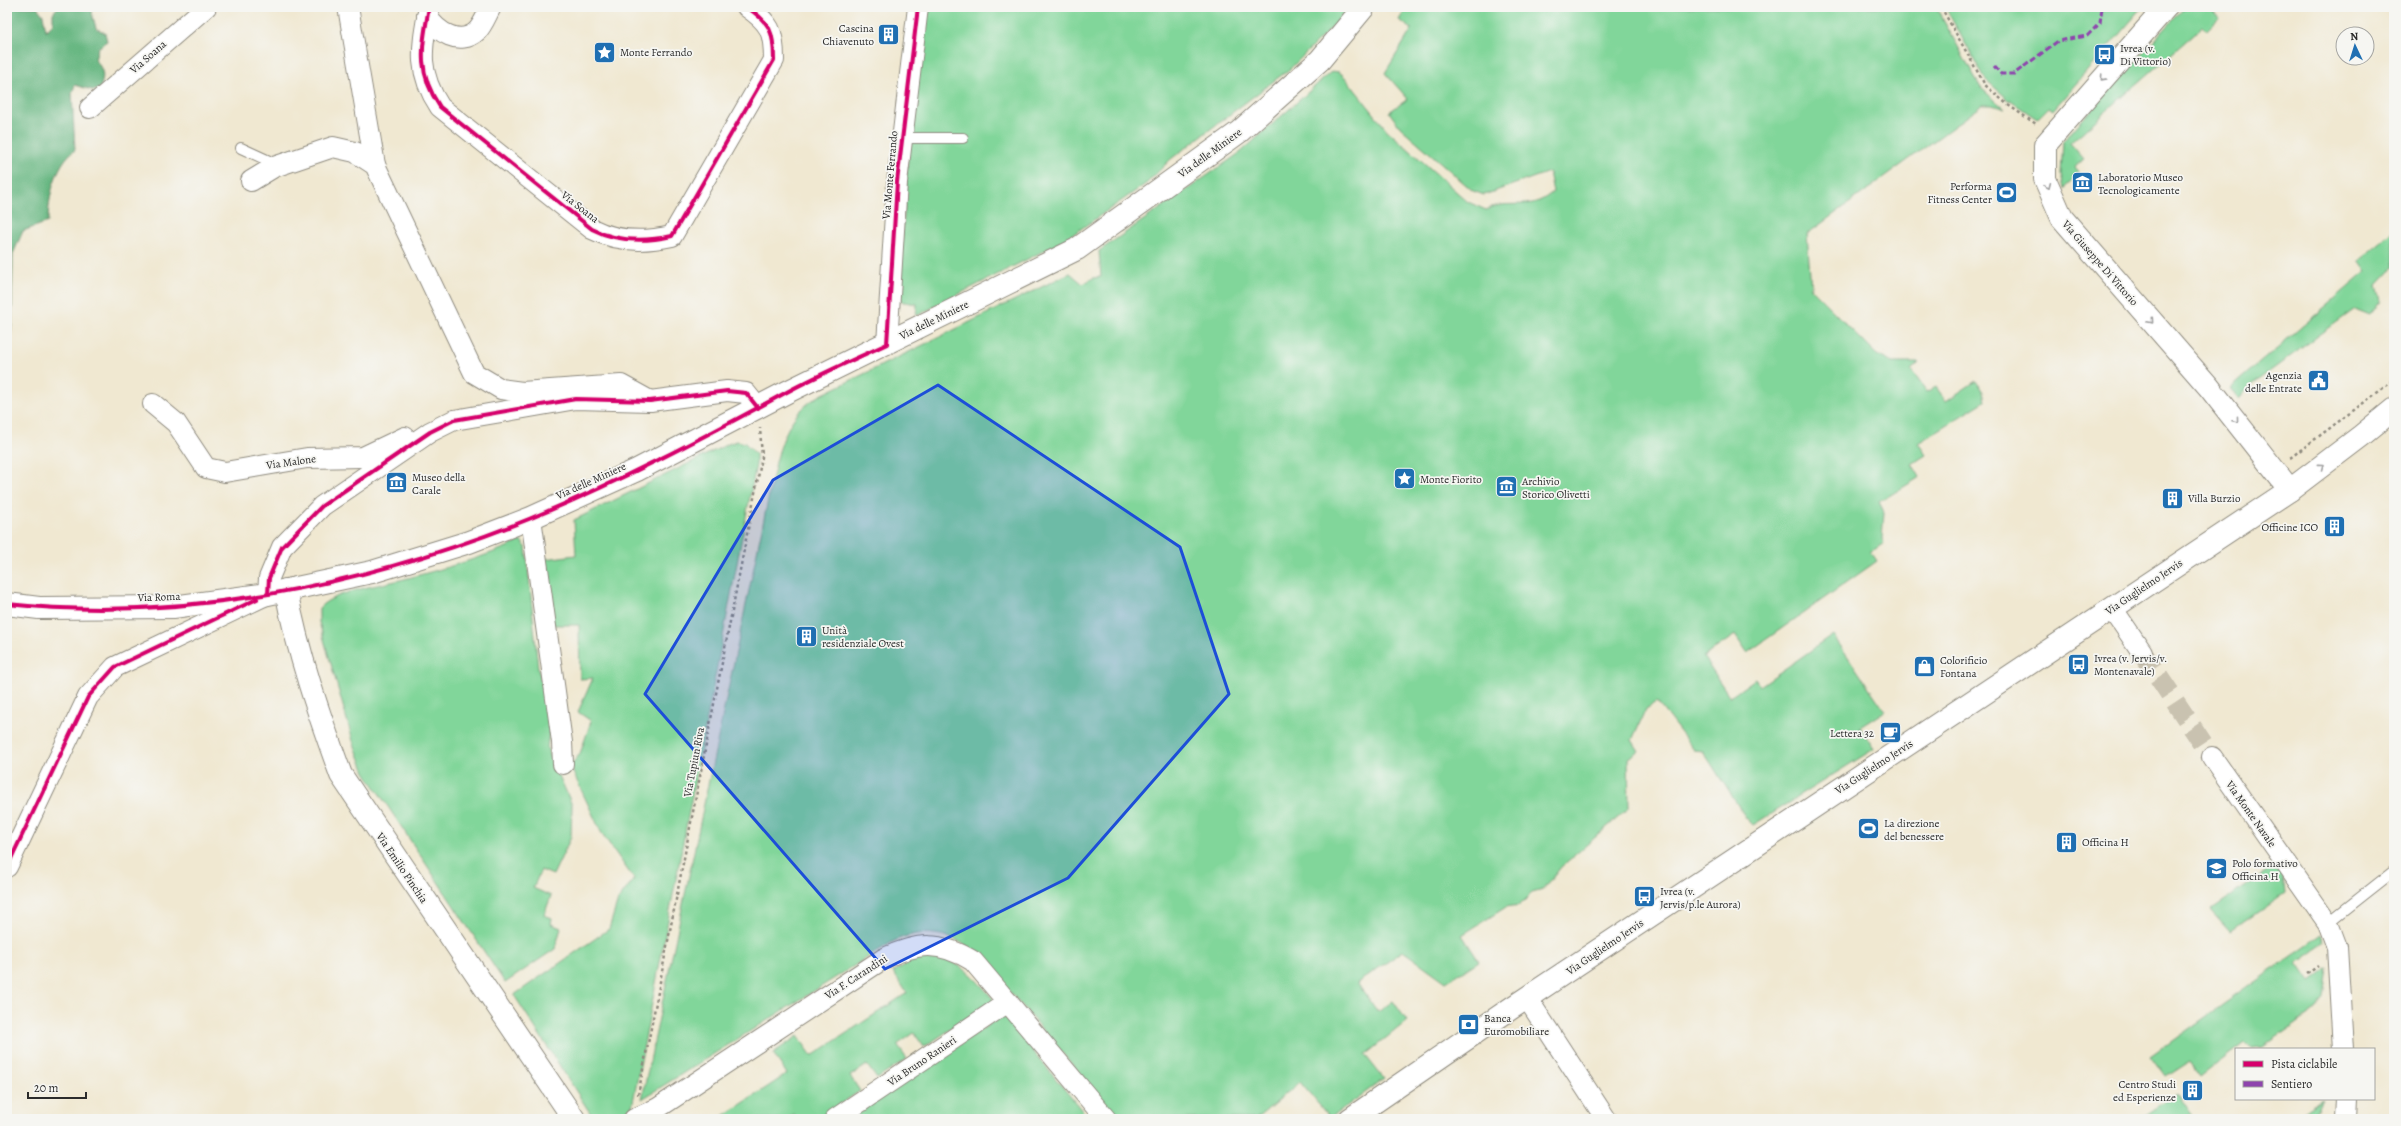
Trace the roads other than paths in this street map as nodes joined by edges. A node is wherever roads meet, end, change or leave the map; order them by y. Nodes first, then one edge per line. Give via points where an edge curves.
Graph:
1 (206, 7) edge
2 (491, 7) edge
3 (746, 7) edge
4 (918, 7) edge
5 (1364, 7) edge
6 (2166, 7) edge
7 (346, 9) edge
8 (428, 12) edge
9 (90, 108) dead end
10 (901, 138) junction
11 (963, 138) dead end
12 (241, 148) dead end
13 (375, 165) junction
14 (280, 166) junction
15 (251, 180) dead end
16 (887, 344) junction
17 (650, 401) junction
18 (153, 404) dead end
19 (758, 408) junction
20 (2394, 409) edge
21 (454, 420) junction
22 (2290, 490) junction
23 (531, 518) junction
24 (277, 592) junction
25 (7, 604) edge
26 (2112, 608) junction
27 (2142, 652) tunnel mouth
28 (2212, 757) tunnel mouth
29 (562, 764) dead end
30 (7, 867) edge
31 (2394, 871) edge
32 (2328, 923) junction
33 (1526, 998) junction
34 (1008, 1002) junction
35 (2343, 1048) edge
36 (2348, 1100) edge
37 (635, 1111) edge
38 (662, 1113) edge
39 (574, 1119) edge
40 (835, 1119) edge
41 (1106, 1119) edge
42 (1350, 1119) edge
43 (1606, 1119) edge
44 (2347, 1119) edge

1 - 9 street, Via Soana
2 - 8 street, Via Soana via 477,31 466,36 454,37 442,34 433,26
3 - 8 street, Via Soana via 763,18 769,27 773,39 774,60 672,236 647,240 612,237 592,229 440,107 433,98 422,67 422,46
4 - 10 street, Via Monte Ferrando
5 - 16 street, Via delle Miniere via 1320,60 1239,132 1077,249
6 -> 22 street, Via Giuseppe Di Vittorio via 2045,145 2045,179 2062,218 2209,387
7 - 13 street
10 - 11 lane
10 - 16 street, Via Monte Ferrando
12 - 14 lane
13 - 14 street via 355,152 333,147
13 - 17 street via 474,373 501,389 522,392 621,384
14 - 15 street
16 - 19 street, Via delle Miniere
17 - 19 street via 726,391 746,393
17 - 21 street via 576,399
18 - 21 street, Via Malone via 176,424 206,468 225,472 307,458 363,457 427,426
19 - 23 street, Via delle Miniere via 637,470
22 -> 20 street, Via Guglielmo Jervis
21 - 24 street via 430,432 322,506 282,547 269,578
22 - 26 street, Via Guglielmo Jervis
23 - 24 street, Via delle Miniere via 469,542 372,572
23 - 29 street via 562,742
24 - 25 street, Via Roma via 173,607 39,608
24 - 30 street via 115,667 88,697
24 - 39 street, Via Emilio Pinchia via 294,633 341,775
26 - 27 street
26 - 33 street, Via Guglielmo Jervis
28 - 32 street, Via Monte Navale
31 - 32 lane
32 - 35 street, Via Monte Navale via 2337,947
33 - 42 street, Via Guglielmo Jervis
33 - 43 street
34 - 38 street, Via F. Carandini via 973,961 959,952 945,946 900,951 883,959
34 - 40 street, Via Bruno Ranieri
34 - 41 street, Via F. Carandini
36 - 44 street
37 - 38 street, Via F. Carandini

